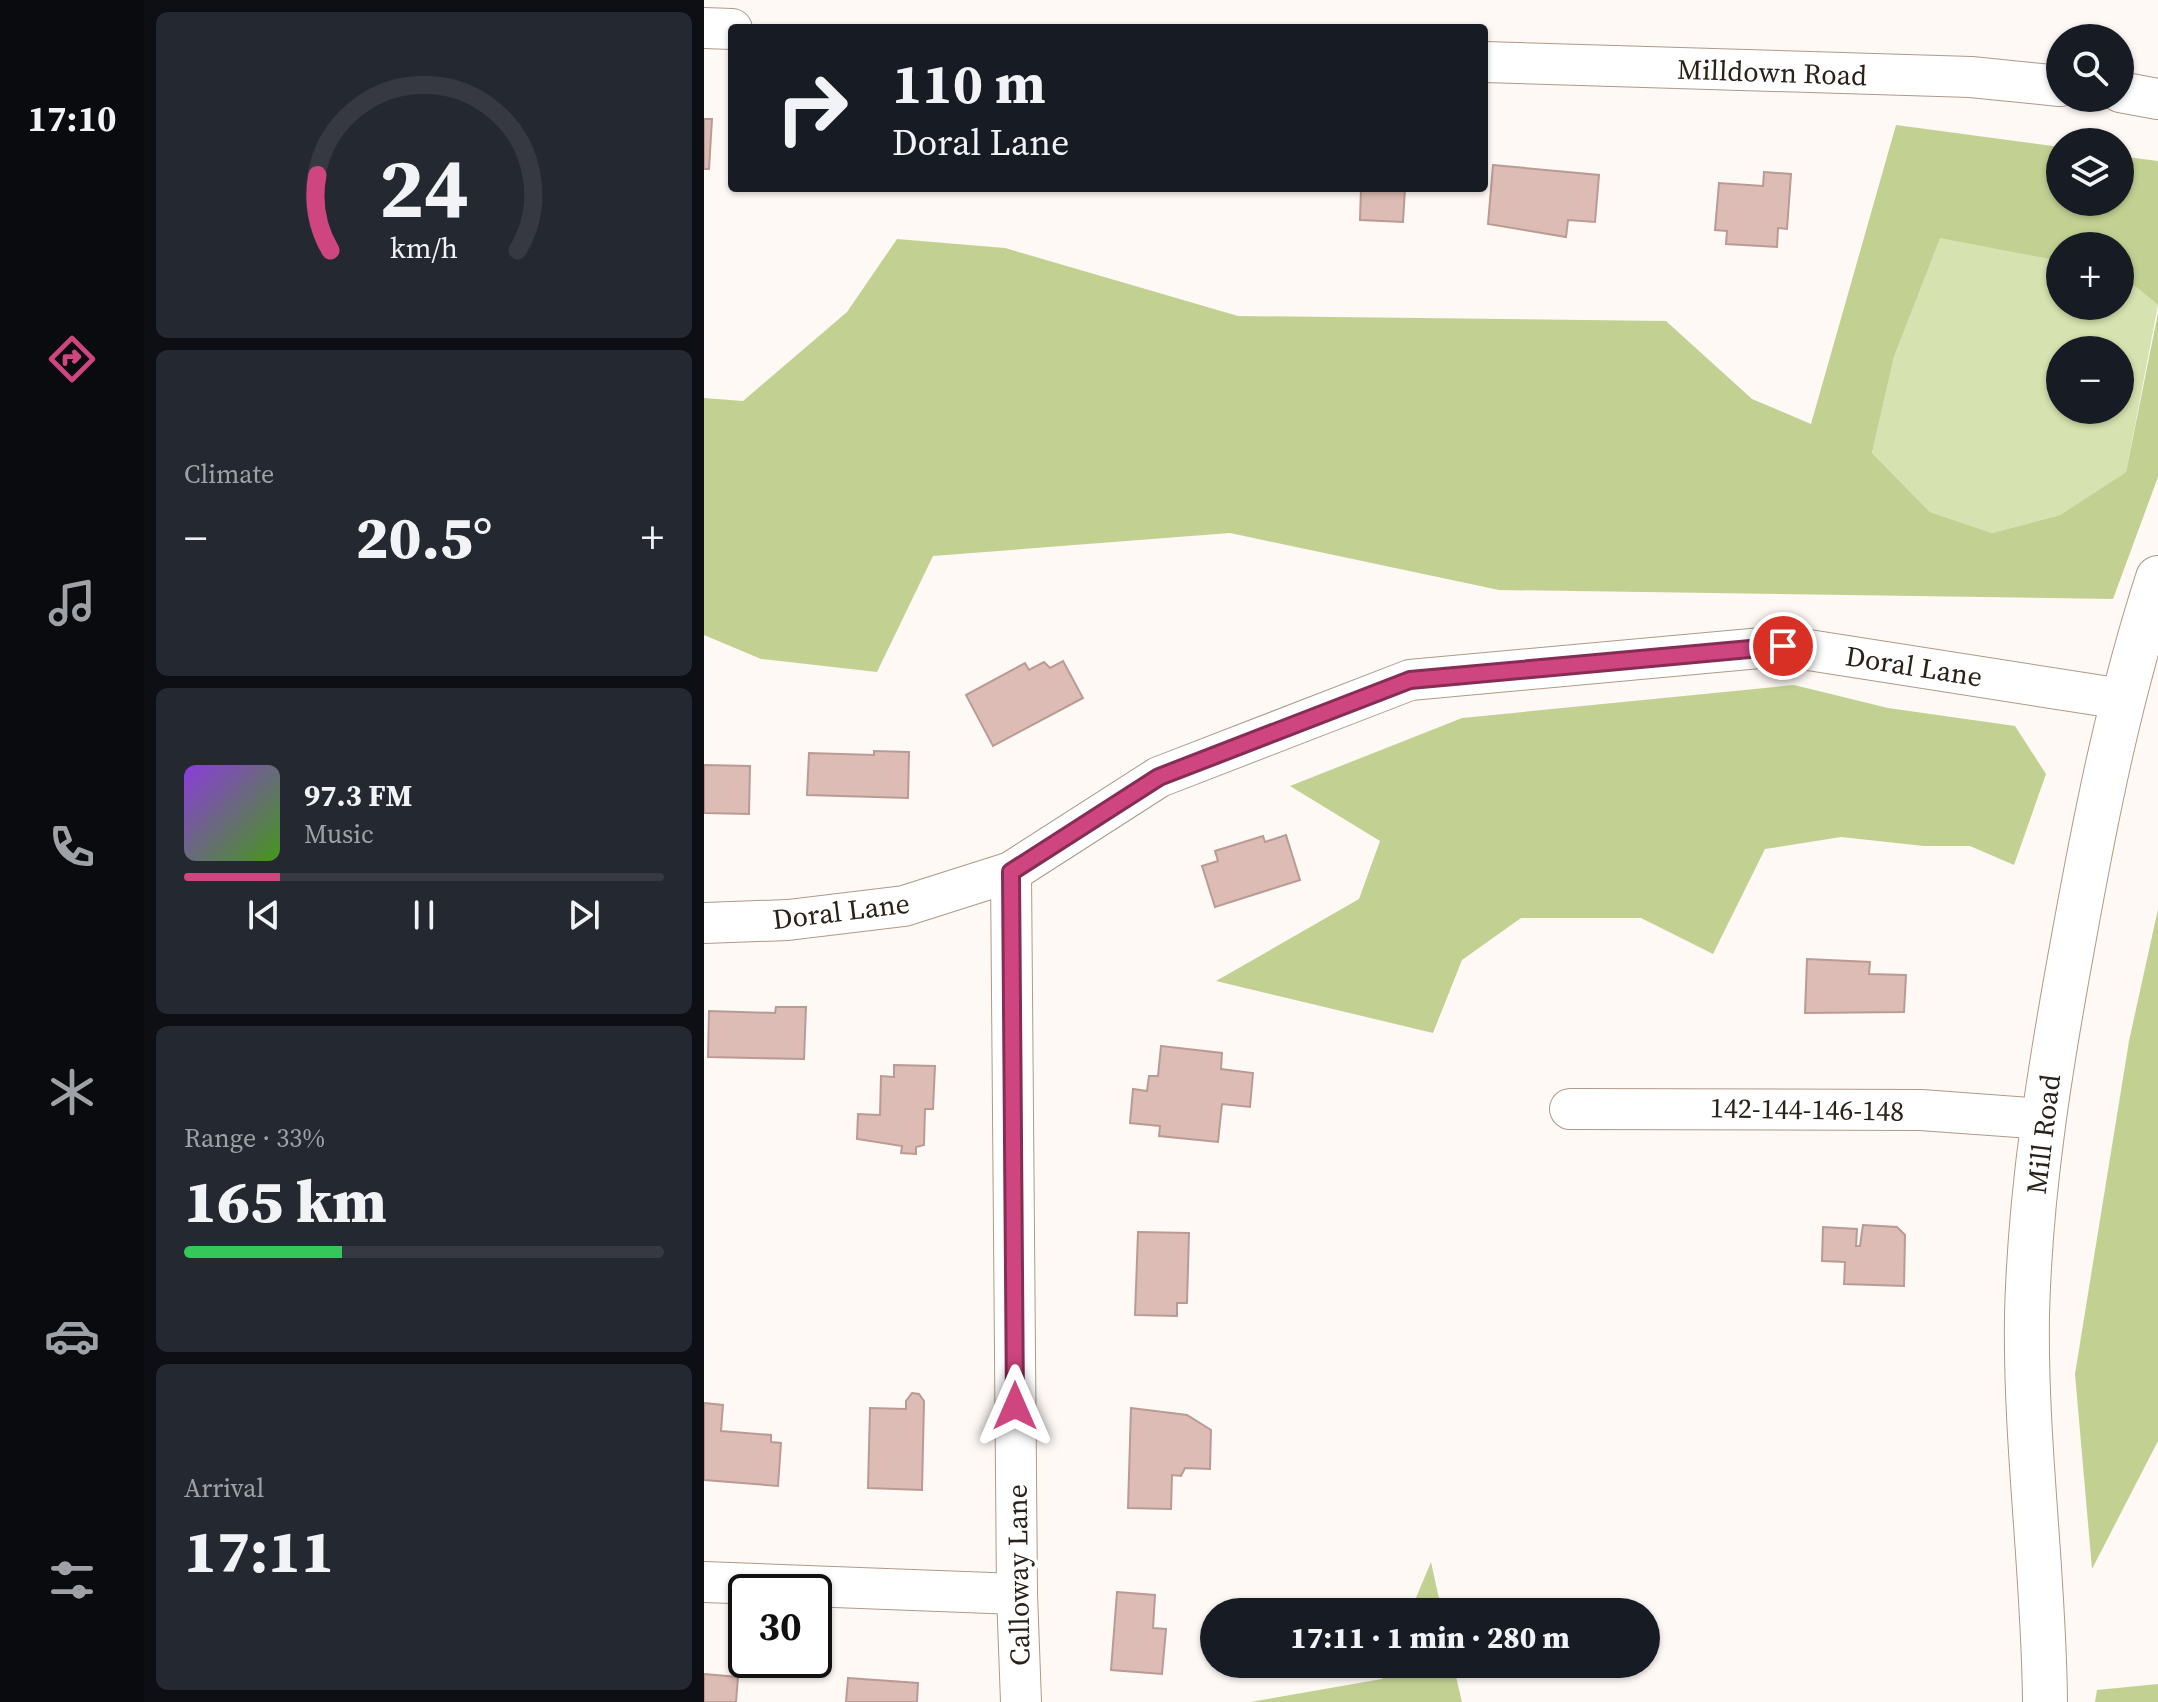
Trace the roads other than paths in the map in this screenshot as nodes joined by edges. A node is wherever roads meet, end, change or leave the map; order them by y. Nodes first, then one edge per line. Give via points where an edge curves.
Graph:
1 (704, 28) edge
2 (728, 29) edge
3 (1488, 62) edge
4 (2046, 85) edge
5 (2134, 95) edge
6 (2158, 99) edge
7 (2158, 578) edge
8 (2122, 699) junction
9 (1011, 872) junction
10 (704, 923) edge
11 (1570, 1109) dead end
12 (2044, 1119) junction
13 (704, 1582) edge
14 (1017, 1594) junction
15 (1021, 1702) edge
16 (2045, 1702) edge

1 - 2 street
3 - 4 street, Milldown Road via 1971,77
5 - 6 street
7 - 8 main road, Mill Road
8 - 9 street, Doral Lane via 1783,646 1410,680 1159,777
8 - 12 main road, Mill Road via 2082,889
9 - 10 street, Doral Lane via 904,906 788,920
9 - 14 street, Calloway Lane
11 - 12 street, 142-144-146-148 via 1921,1110
12 - 16 main road, Mill Road via 2027,1329
13 - 14 street
14 - 15 street, Calloway Lane

